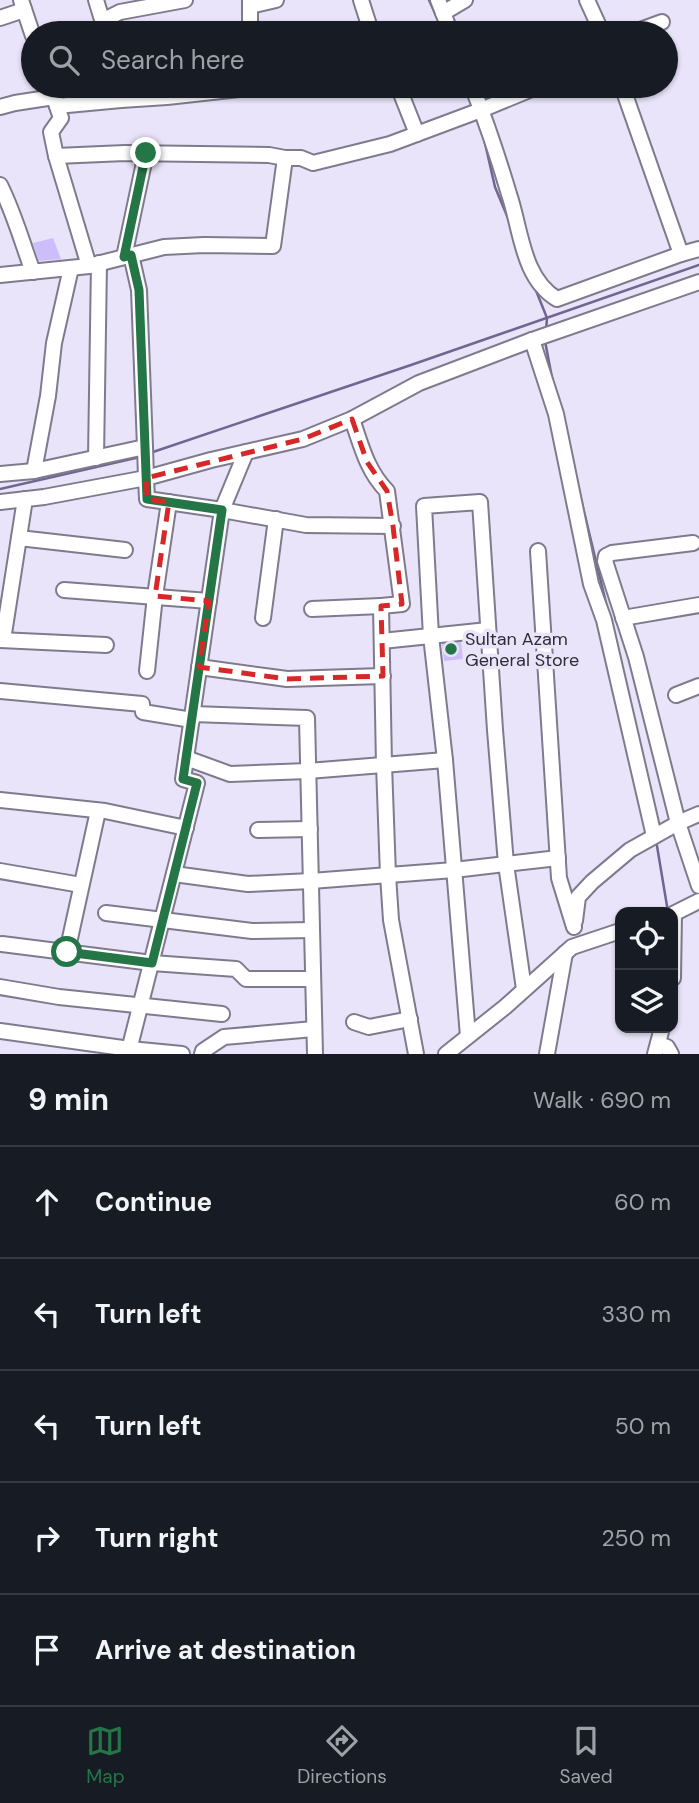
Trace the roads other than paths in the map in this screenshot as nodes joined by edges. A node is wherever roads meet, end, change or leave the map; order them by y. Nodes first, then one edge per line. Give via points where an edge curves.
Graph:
1 (96, 0) edge
2 (185, 0) edge
3 (276, 0) edge
4 (361, 0) edge
5 (465, 0) edge
6 (587, 0) edge
7 (250, 3) edge
8 (23, 5) edge
9 (440, 6) edge
10 (0, 18) edge
11 (102, 21) edge
12 (110, 21) edge
13 (250, 21) edge
14 (368, 21) edge
15 (597, 21) edge
16 (42, 98) edge
17 (54, 98) edge
18 (402, 98) edge
19 (476, 98) edge
20 (510, 98) edge
21 (626, 98) edge
22 (0, 107) edge
23 (481, 110) junction
24 (416, 134) junction
25 (146, 153) junction
26 (56, 156) junction
27 (285, 158) junction
28 (0, 185) edge
29 (699, 249) edge
30 (681, 254) junction
31 (127, 256) junction
32 (94, 265) junction
33 (71, 268) junction
34 (33, 272) junction
35 (0, 275) edge
36 (699, 282) edge
37 (532, 340) junction
38 (352, 419) junction
39 (145, 449) junction
40 (246, 452) junction
41 (96, 458) junction
42 (34, 471) junction
43 (0, 474) edge
44 (146, 474) junction
45 (25, 499) junction
46 (0, 502) edge
47 (169, 502) junction
48 (222, 510) junction
49 (276, 519) junction
50 (393, 526) junction
51 (19, 538) junction
52 (693, 543) dead end
53 (125, 550) dead end
54 (538, 551) dead end
55 (64, 590) dead end
56 (155, 596) junction
57 (209, 601) junction
58 (699, 605) edge
59 (381, 606) junction
60 (312, 609) dead end
61 (263, 618) dead end
62 (623, 618) junction
63 (488, 630) junction
64 (431, 636) junction
65 (1, 640) edge
66 (382, 641) junction
67 (106, 645) dead end
68 (199, 667) junction
69 (147, 671) dead end
70 (383, 676) junction
71 (699, 686) edge
72 (0, 691) edge
73 (677, 695) dead end
74 (192, 717) junction
75 (186, 758) junction
76 (445, 760) junction
77 (384, 765) junction
78 (308, 771) junction
79 (0, 800) edge
80 (97, 811) junction
81 (699, 814) edge
82 (678, 823) junction
83 (186, 828) junction
84 (310, 829) junction
85 (258, 830) dead end
86 (654, 836) junction
87 (558, 858) junction
88 (506, 864) junction
89 (454, 870) junction
90 (0, 871) edge
91 (174, 874) junction
92 (388, 875) junction
93 (311, 881) junction
94 (81, 885) junction
95 (699, 886) edge
96 (699, 901) edge
97 (678, 912) edge
98 (106, 913) dead end
99 (163, 919) junction
100 (574, 927) junction
101 (312, 930) junction
102 (615, 933) edge
103 (2, 944) dead end
104 (568, 950) junction
105 (67, 952) junction
106 (152, 963) junction
107 (313, 979) junction
108 (0, 987) edge
109 (524, 989) junction
110 (141, 1007) junction
111 (222, 1014) dead end
112 (410, 1018) junction
113 (354, 1022) dead end
114 (314, 1029) junction
115 (0, 1031) edge
116 (468, 1036) junction
117 (657, 1049) edge
118 (129, 1051) edge
119 (182, 1054) edge
120 (202, 1054) edge
121 (315, 1054) edge
122 (416, 1054) edge
123 (446, 1054) edge
124 (547, 1054) edge
125 (671, 1054) edge

1 - 11 street
2 - 12 street via 120,12
3 - 7 street
4 - 14 street
5 - 9 street
6 - 15 street
7 - 13 street
8 - 10 street
16 - 22 street
17 - 26 street via 61,118 51,132
18 - 24 street
19 - 23 street
20 - 23 street
21 - 30 street
23 - 24 street
23 - 30 street via 522,244 546,292 557,299
24 - 27 street via 313,163
25 - 26 street
25 - 27 street
25 - 31 street
26 - 32 street
27 - 31 street via 273,246 164,247
28 - 34 street
29 - 30 street
31 - 32 street
31 - 39 street via 139,290
32 - 33 street
32 - 41 street
33 - 34 street
33 - 42 street
34 - 35 street
36 - 37 street
37 - 38 street via 419,383
37 - 86 street via 556,414 591,584 604,620
38 - 40 street via 303,439
38 - 50 street via 367,462 387,491
39 - 41 street
39 - 44 street
40 - 44 street
40 - 48 street
41 - 42 street
42 - 43 street
44 - 45 street
44 - 47 street via 147,499
45 - 46 street
45 - 51 street
47 - 48 street
47 - 56 street
48 - 49 street
48 - 57 street
49 - 50 street via 306,525
49 - 61 street
50 - 59 street via 402,604
51 - 53 street
51 - 65 street
52 - 62 street via 606,556
54 - 87 street
55 - 56 street
56 - 57 street
56 - 69 street
57 - 68 street
58 - 62 street
59 - 60 street
59 - 66 street
62 - 82 street
63 - 64 street
63 - 64 street via 480,502 424,506
63 - 88 street
64 - 66 street
64 - 76 street
65 - 67 street
66 - 70 street
68 - 70 street via 287,679
68 - 74 street
70 - 77 street
71 - 73 street
72 - 74 street via 142,704 143,712
74 - 75 street
74 - 78 street via 307,718
75 - 78 street via 230,774
75 - 83 street via 183,779 197,783
76 - 77 street
76 - 89 street
77 - 78 street
77 - 92 street
78 - 84 street
79 - 80 street
80 - 83 street
80 - 94 street
81 - 82 street
82 - 86 street
82 - 95 street
83 - 91 street
84 - 85 street
84 - 93 street
86 - 100 street via 630,850 578,897
87 - 88 street
87 - 100 street via 559,878
88 - 89 street
88 - 109 street
89 - 92 street
89 - 116 street
90 - 94 street
91 - 93 street via 248,884
91 - 99 street
92 - 93 street
92 - 112 street via 391,920
93 - 101 street
94 - 105 street
96 - 97 street
98 - 99 street
99 - 101 street via 252,931
99 - 106 street
100 - 104 street
101 - 107 street
102 - 104 street
103 - 105 street
104 - 109 street
104 - 124 street
105 - 106 street
106 - 107 street via 236,969 246,979
106 - 110 street
107 - 114 street
108 - 110 street
109 - 116 street
110 - 111 street
110 - 118 street
112 - 113 street via 369,1027
112 - 122 street
114 - 120 street via 224,1037
114 - 121 street
115 - 118 street
116 - 123 street
117 - 125 street via 667,1047
118 - 119 street

